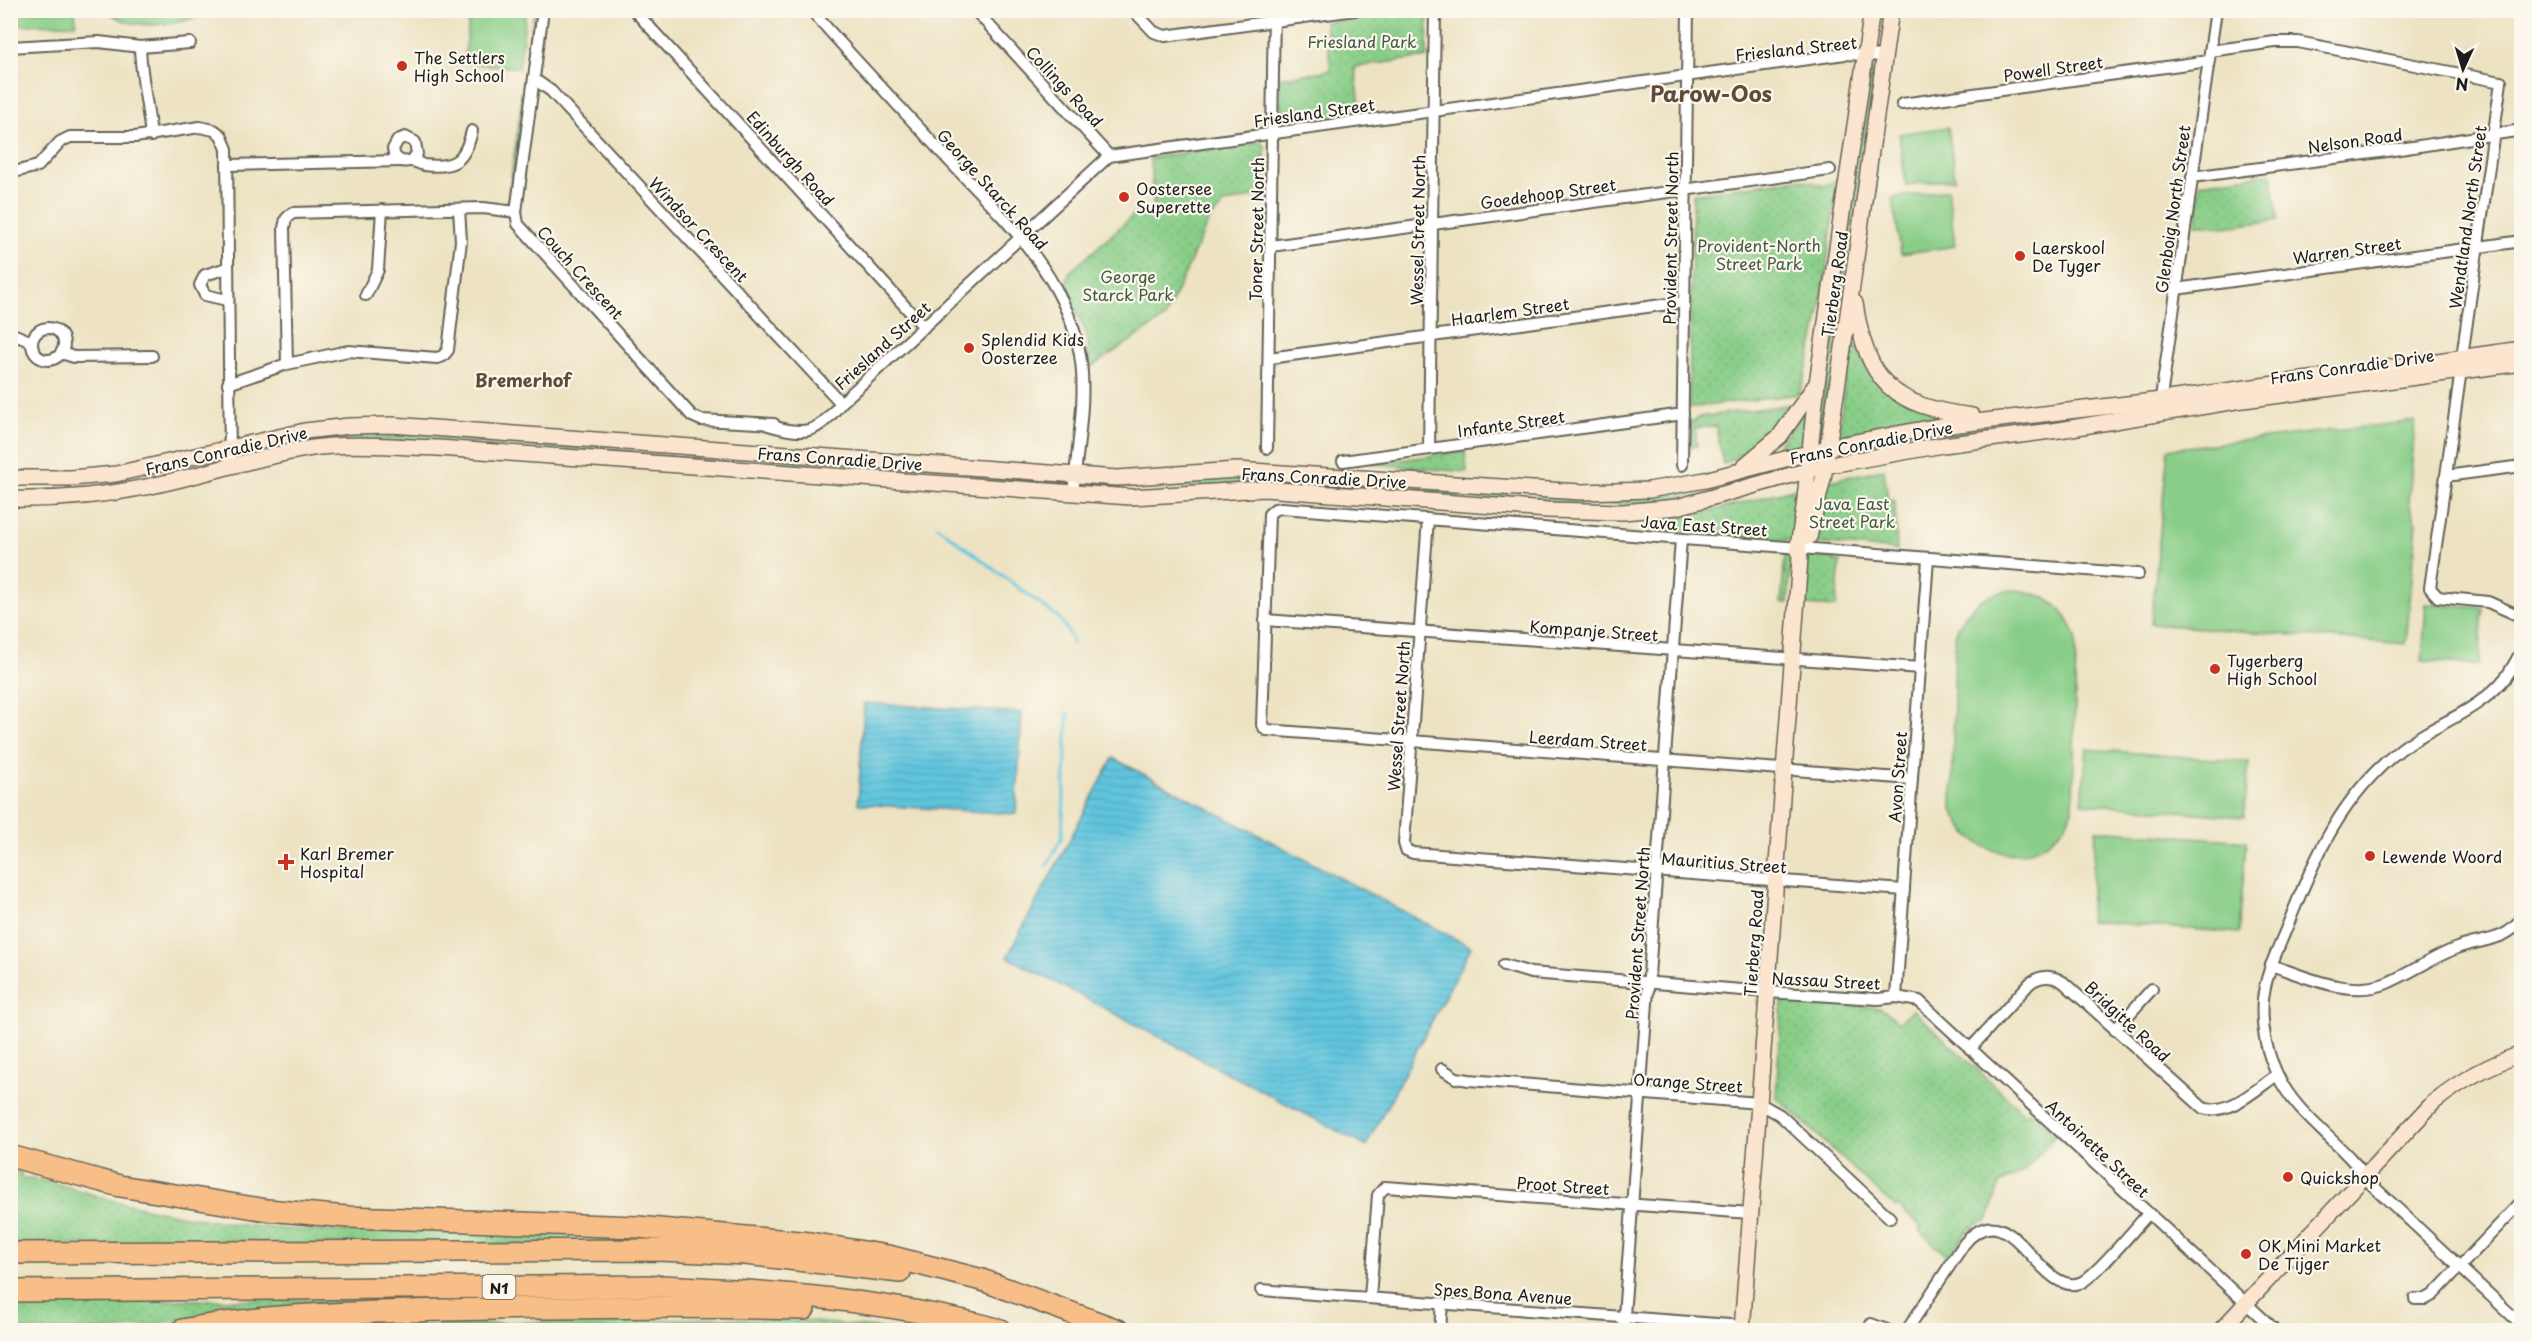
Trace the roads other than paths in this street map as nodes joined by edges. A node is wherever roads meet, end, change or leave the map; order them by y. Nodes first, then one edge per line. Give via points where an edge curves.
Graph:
1 (543, 10) edge
2 (634, 10) edge
3 (811, 10) edge
4 (975, 10) edge
5 (1133, 10) edge
6 (1355, 10) edge
7 (1435, 10) edge
8 (1688, 10) edge
9 (1872, 10) edge
10 (1891, 10) edge
11 (2216, 10) edge
12 (1274, 16) edge
13 (190, 43) dead end
14 (10, 47) edge
15 (140, 47) junction
16 (1866, 50) junction
17 (1885, 51) junction
18 (2209, 56) junction
19 (1688, 76) junction
20 (534, 79) junction
21 (2501, 81) joint
22 (1902, 104) dead end
23 (1433, 111) junction
24 (2522, 130) edge
25 (472, 131) dead end
26 (1272, 133) junction
27 (2494, 134) junction
28 (151, 136) junction
29 (1109, 156) junction
30 (227, 165) junction
31 (1830, 170) dead end
32 (10, 173) edge
33 (2192, 177) junction
34 (1687, 189) junction
35 (459, 209) junction
36 (382, 210) junction
37 (516, 212) junction
38 (1432, 224) junction
39 (1021, 239) junction
40 (2522, 241) edge
41 (1271, 246) junction
42 (2478, 247) junction
43 (227, 268) junction
44 (1852, 282) junction
45 (2176, 289) junction
46 (366, 295) dead end
47 (227, 300) junction
48 (1684, 302) junction
49 (924, 327) junction
50 (10, 333) edge
51 (1430, 337) junction
52 (32, 342) junction
53 (2522, 349) edge
54 (61, 353) junction
55 (152, 356) dead end
56 (1269, 358) junction
57 (2462, 363) junction
58 (2522, 363) edge
59 (287, 364) junction
60 (1817, 383) junction
61 (228, 384) junction
62 (838, 406) junction
63 (2160, 406) junction
64 (1683, 414) junction
65 (1992, 419) junction
66 (231, 448) junction
67 (1267, 448) dead end
68 (1827, 448) junction
69 (1429, 449) junction
70 (1810, 452) junction
71 (1343, 461) dead end
72 (1683, 465) dead end
73 (230, 466) junction
74 (1824, 466) junction
75 (2522, 466) edge
76 (1806, 471) junction
77 (1735, 472) junction
78 (1074, 475) junction
79 (2446, 476) junction
80 (10, 478) edge
81 (1073, 494) junction
82 (10, 499) edge
83 (1428, 519) junction
84 (1681, 539) junction
85 (1801, 551) junction
86 (1928, 559) junction
87 (2138, 574) dead end
88 (2522, 617) edge
89 (1264, 620) junction
90 (1419, 632) junction
91 (2522, 650) edge
92 (1672, 651) junction
93 (1791, 659) junction
94 (1920, 668) junction
95 (1411, 741) junction
96 (1664, 761) junction
97 (1784, 770) junction
98 (1912, 778) junction
99 (1404, 843) joint
100 (1657, 873) junction
101 (1775, 881) junction
102 (1904, 890) junction
103 (2522, 918) edge
104 (1504, 965) dead end
105 (2271, 965) junction
106 (1648, 982) junction
107 (2152, 989) dead end
108 (1767, 992) junction
109 (1896, 997) junction
110 (2115, 1030) junction
111 (1970, 1048) junction
112 (2522, 1054) edge
113 (1442, 1069) dead end
114 (2277, 1075) junction
115 (1640, 1094) junction
116 (1759, 1103) junction
117 (12, 1156) edge
118 (2365, 1175) junction
119 (2522, 1201) edge
120 (1632, 1205) junction
121 (1751, 1213) junction
122 (2148, 1214) junction
123 (1890, 1218) dead end
124 (10, 1253) edge
125 (2460, 1268) junction
126 (1262, 1290) dead end
127 (10, 1291) edge
128 (1370, 1298) junction
129 (2415, 1299) dead end
130 (1442, 1303) junction
131 (2246, 1303) junction
132 (1624, 1317) junction
133 (1871, 1324) dead end
134 (2522, 1325) edge
135 (992, 1328) edge
136 (1743, 1328) edge
137 (182, 1330) edge
138 (1117, 1330) edge
139 (1440, 1330) edge
140 (1623, 1330) edge
141 (1887, 1330) edge
142 (1907, 1330) edge
143 (2221, 1330) edge
144 (2276, 1330) edge

1 - 20 street
2 - 49 street, Edinburgh Road
3 - 39 street, George Starck Road
4 - 29 street, Collings Road
5 - 12 street via 1154,32 1165,36
6 - 12 street
7 - 23 street, Wessel Street North
8 - 19 street, Provident Street North
9 - 16 main road, Tierberg Road
10 - 17 main road, Tierberg Road
11 - 18 street, Glenboig North Street
12 - 26 street, Toner Street North
13 - 15 street
14 - 15 street via 99,42
15 - 28 street
16 - 17 street, Friesland Street
16 - 19 street, Friesland Street
16 - 60 main road, Tierberg Road
17 - 44 main road, Tierberg Road
18 - 21 street, Powell Street via 2276,42 2298,42
18 - 22 street, Powell Street
18 - 33 street, Glenboig North Street
19 - 23 street, Friesland Street
19 - 34 street, Provident Street North
20 - 37 street
20 - 62 street, Windsor Crescent via 551,91
21 - 27 street, Wendtland North Street
23 - 26 street, Friesland Street
23 - 38 street, Wessel Street North
24 - 27 street, Nelson Road
25 - 30 street via 464,154 453,164 427,165 402,158 379,162
26 - 29 street, Friesland Street
26 - 41 street, Toner Street North
27 - 33 street, Nelson Road
27 - 42 street, Wendtland North Street
28 - 30 street via 192,126 214,130 224,140
28 - 32 street via 64,139 38,166
29 - 39 street, Friesland Street
30 - 43 street
31 - 34 street, Goedehoop Street
33 - 45 street, Glenboig North Street
34 - 38 street, Goedehoop Street
34 - 48 street, Provident Street North
35 - 36 street
35 - 37 street
35 - 59 street via 461,241 448,350 443,356 348,351
36 - 46 street via 378,270
36 - 59 street via 300,211 286,219
37 - 62 street, Couch Crescent via 521,229 690,413 701,420 811,426
38 - 41 street, Goedehoop Street
38 - 51 street, Wessel Street North
39 - 49 street, Friesland Street
39 - 78 street, George Starck Road via 1056,287 1078,343 1082,391
40 - 42 street, Warren Street
41 - 56 street, Toner Street North
42 - 45 street, Warren Street
42 - 57 street, Wendtland North Street
43 - 47 street
43 - 47 street via 205,275 200,285 205,295
44 - 65 main road via 1863,344 1887,385 1925,408
44 - 68 main road, Tierberg Road
45 - 63 street, Glenboig North Street
47 - 61 street
48 - 51 street, Haarlem Street
48 - 64 street, Provident Street North
49 - 62 street, Friesland Street
50 - 52 street
51 - 56 street, Haarlem Street
51 - 69 street, Wessel Street North
52 - 54 street via 34,352 41,358 51,359
52 - 54 street via 40,330 54,329 63,340
53 - 57 main road, Frans Conradie Drive
54 - 55 street via 74,357
56 - 67 street, Toner Street North
57 - 58 main road, Frans Conradie Drive
57 - 63 main road, Frans Conradie Drive
57 - 79 street, Wendtland North Street
59 - 61 street
60 - 70 main road, Tierberg Road
60 - 77 main road via 1780,436
61 - 66 street
63 - 65 main road, Frans Conradie Drive
63 - 74 main road, Frans Conradie Drive
64 - 69 street, Infante Street
64 - 72 street, Provident Street North
65 - 68 main road, Frans Conradie Drive
66 - 73 street
66 - 78 main road, Frans Conradie Drive via 329,428 392,425
66 - 80 main road, Frans Conradie Drive via 116,474
68 - 70 main road, Frans Conradie Drive
68 - 74 main road, Tierberg Road
69 - 71 street, Infante Street
70 - 76 main road, Tierberg Road
70 - 77 main road, Frans Conradie Drive
73 - 81 main road, Frans Conradie Drive via 307,449 438,448
73 - 82 main road, Frans Conradie Drive via 103,494
74 - 76 main road, Frans Conradie Drive
74 - 85 main road, Tierberg Road
75 - 79 street
76 - 81 main road, Frans Conradie Drive via 1677,507 1623,512 1264,489 1131,497
76 - 85 main road, Tierberg Road
77 - 78 main road, Frans Conradie Drive via 1678,486 1603,492 1237,470 1139,477
78 - 81 street, George Starck Road
79 - 88 street, Wendtland North Street via 2430,582 2433,593 2488,602
83 - 84 street, Java East Street
83 - 89 street, Java East Street via 1278,508 1269,514
83 - 90 street, Wessel Street North
84 - 85 street, Java East Street
84 - 92 street, Provident Street North
85 - 86 street, Java East Street
85 - 93 main road, Tierberg Road
86 - 87 street, Java East Street
86 - 94 street, Avon Street
89 - 90 street, Kompanje Street
89 - 95 street, Leerdam Street via 1263,727 1268,731
90 - 92 street, Kompanje Street
90 - 95 street, Wessel Street North
91 - 105 street via 2501,682 2468,709 2402,749 2364,783 2320,848
92 - 93 street, Kompanje Street
92 - 96 street, Provident Street North
93 - 94 street, Kompanje Street
93 - 97 main road, Tierberg Road
94 - 98 street, Avon Street
95 - 96 street, Leerdam Street
95 - 99 street, Wessel Street North
96 - 97 street, Leerdam Street
96 - 100 street, Provident Street North
97 - 98 street, Leerdam Street
97 - 101 main road, Tierberg Road
98 - 102 street, Avon Street
99 - 100 street, Mauritius Street via 1406,850 1413,853
100 - 101 street, Mauritius Street
100 - 106 street, Provident Street North
101 - 102 street, Mauritius Street
101 - 108 main road, Tierberg Road
102 - 109 street, Avon Street
103 - 105 street via 2506,934 2456,948 2375,987 2328,984
104 - 106 street, Nassau Street via 1531,974
105 - 114 street via 2263,1000 2263,1025
106 - 108 street, Nassau Street
106 - 115 street, Provident Street North
107 - 110 street
108 - 109 street, Nassau Street
108 - 116 main road, Tierberg Road
109 - 111 street, Antoinette Street via 1922,1003
110 - 111 street, Bridgitte Road via 2063,982 2043,976 2030,983
110 - 114 street, Bridgitte Road via 2194,1102 2208,1110 2230,1106
111 - 122 street, Antoinette Street
112 - 118 main road via 2486,1067 2434,1102
113 - 115 street, Orange Street via 1462,1079
114 - 118 street via 2294,1101
115 - 116 street, Orange Street
115 - 120 street, Provident Street North
116 - 121 main road, Tierberg Road
116 - 123 street, Orange Street via 1780,1115
117 - 138 highway via 120,1186 267,1210 348,1217 638,1227 810,1243 888,1256 982,1280
118 - 125 street
118 - 131 main road
119 - 125 street
120 - 121 street, Proot Street
120 - 128 street, Proot Street via 1382,1188 1378,1195
120 - 132 street, Provident Street North
121 - 136 main road, Tierberg Road
122 - 131 street, Antoinette Street
122 - 142 street via 2088,1278 2075,1284 2053,1275 2007,1233 1995,1227 1982,1228 1964,1244
124 - 138 highway via 567,1249 745,1254 909,1274 1040,1305
125 - 129 street via 2430,1297
125 - 134 street
126 - 128 street, Spes Bona Avenue
127 - 135 highway, N1 via 662,1286 824,1298
128 - 130 street, Spes Bona Avenue
130 - 132 street, Spes Bona Avenue
130 - 139 street
131 - 143 main road
131 - 144 street, Antoinette Street
132 - 136 street, Spes Bona Avenue
132 - 140 street, Provident Street North
133 - 141 street
135 - 137 highway via 806,1309 671,1307 334,1313

